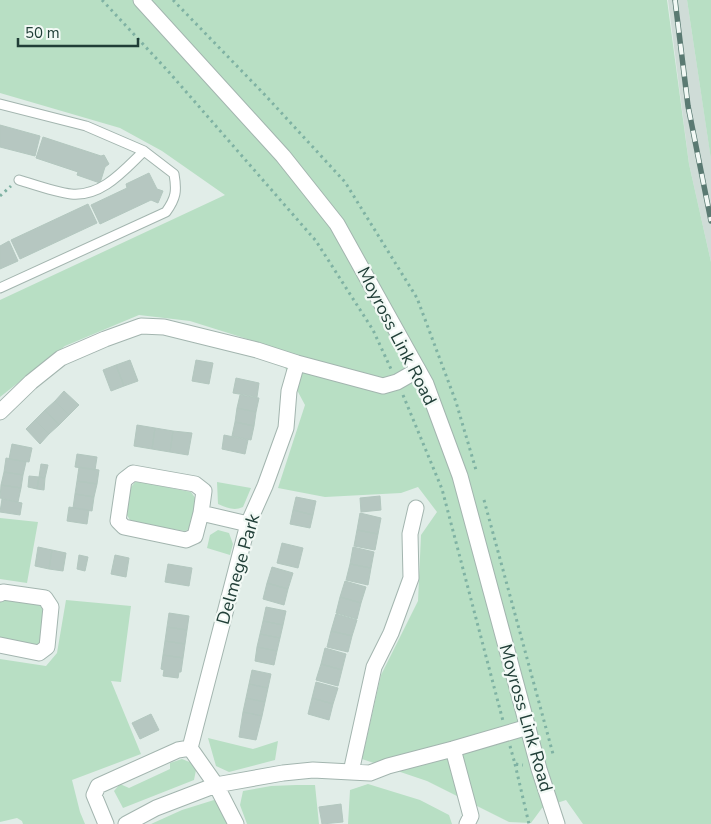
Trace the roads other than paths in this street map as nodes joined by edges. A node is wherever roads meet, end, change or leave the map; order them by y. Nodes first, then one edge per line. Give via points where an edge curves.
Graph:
1 (140, 0) edge
2 (0, 104) edge
3 (144, 150) junction
4 (19, 180) dead end
5 (0, 288) edge
6 (298, 363) junction
7 (418, 370) junction
8 (0, 412) edge
9 (416, 508) dead end
10 (201, 513) junction
11 (248, 524) junction
12 (0, 594) edge
13 (0, 646) edge
14 (528, 727) junction
15 (190, 748) junction
16 (453, 749) junction
17 (351, 772) junction
18 (216, 785) junction
19 (469, 820) edge
20 (106, 824) edge
21 (126, 824) edge
22 (236, 824) edge
23 (557, 824) edge

1 - 7 street, Moyross Link Road via 283,156 337,224
2 - 3 lane via 86,126
3 - 4 lane via 112,180 92,192 70,194
3 - 5 lane via 174,174 176,188 173,202 166,212
6 - 7 street via 383,386
6 - 8 street via 164,327 141,326 61,358
6 - 11 street, Delmege Park via 288,391 286,428
7 - 14 street, Moyross Link Road via 460,476
9 - 17 street via 410,534 411,578 391,634 374,667
10 - 10 street via 195,536 186,540 124,527 118,521 124,480 133,473 194,484 204,492
10 - 11 street
11 - 15 street, Delmege Park
12 - 13 street via 45,598 51,606 47,647 39,653
14 - 16 street
14 - 23 street, Moyross Link Road
15 - 18 street
15 - 20 street via 178,750 98,786 94,795
16 - 17 street via 370,773
16 - 19 street
17 - 18 street via 313,770
18 - 21 street via 156,808
18 - 22 street

